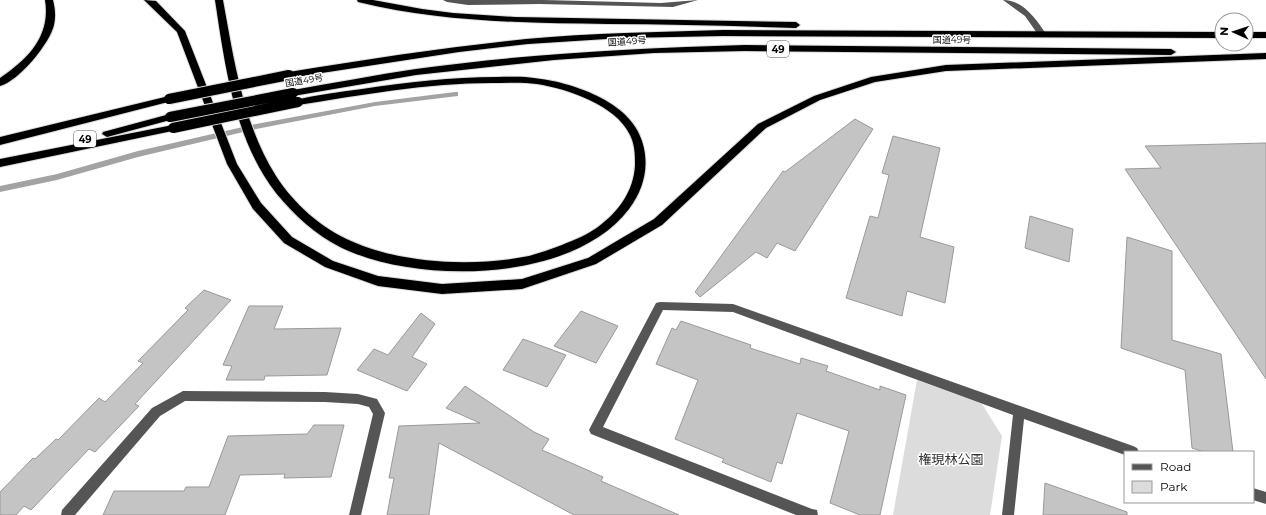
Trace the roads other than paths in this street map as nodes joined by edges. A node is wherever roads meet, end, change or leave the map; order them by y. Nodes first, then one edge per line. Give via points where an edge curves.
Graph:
1 (49, 0) edge
2 (148, 0) edge
3 (219, 0) edge
4 (361, 0) edge
5 (447, 0) edge
6 (694, 0) edge
7 (1007, 0) edge
8 (539, 1) edge
9 (1042, 34) junction
10 (1214, 35) edge
11 (1254, 35) edge
12 (1266, 35) edge
13 (1266, 55) edge
14 (0, 83) edge
15 (295, 97) junction
16 (0, 141) edge
17 (0, 162) edge
18 (1019, 412) junction
19 (1130, 451) edge
20 (1254, 494) edge
21 (1266, 498) edge
22 (67, 515) edge
23 (355, 515) edge
24 (812, 515) edge
25 (1008, 515) edge

1 - 14 highway via 52,8 49,29 33,55
2 - 13 highway via 181,31 232,164 257,206 288,240 329,264 378,281 442,289 522,284 592,261 658,222 762,126 817,98 874,79 946,68
3 - 15 highway via 231,68 246,127 263,162 274,182 318,228 353,248 435,266 486,266 529,261 573,245 600,231 622,210 637,186 642,164 639,143 631,127 616,112 597,99 540,81 454,80
4 - 9 highway via 391,8 449,16 508,20 710,22
5 - 8 street via 468,3
6 - 8 street via 661,5
7 - 9 street via 1032,18
9 - 10 highway, 国道49号 / 49
9 - 16 highway, 国道49号 / 49, bridge via 723,33 561,39 368,62 288,75 169,99
11 - 12 highway
13 - 15 highway, 国道49号 / 49 via 1088,50 654,50 554,57 424,71
15 - 17 highway, bridge
18 - 19 street
18 - 24 street via 734,308 660,306 595,430
18 - 25 street
20 - 21 street
22 - 23 street via 156,412 183,396 325,397 358,399 373,403 380,413

